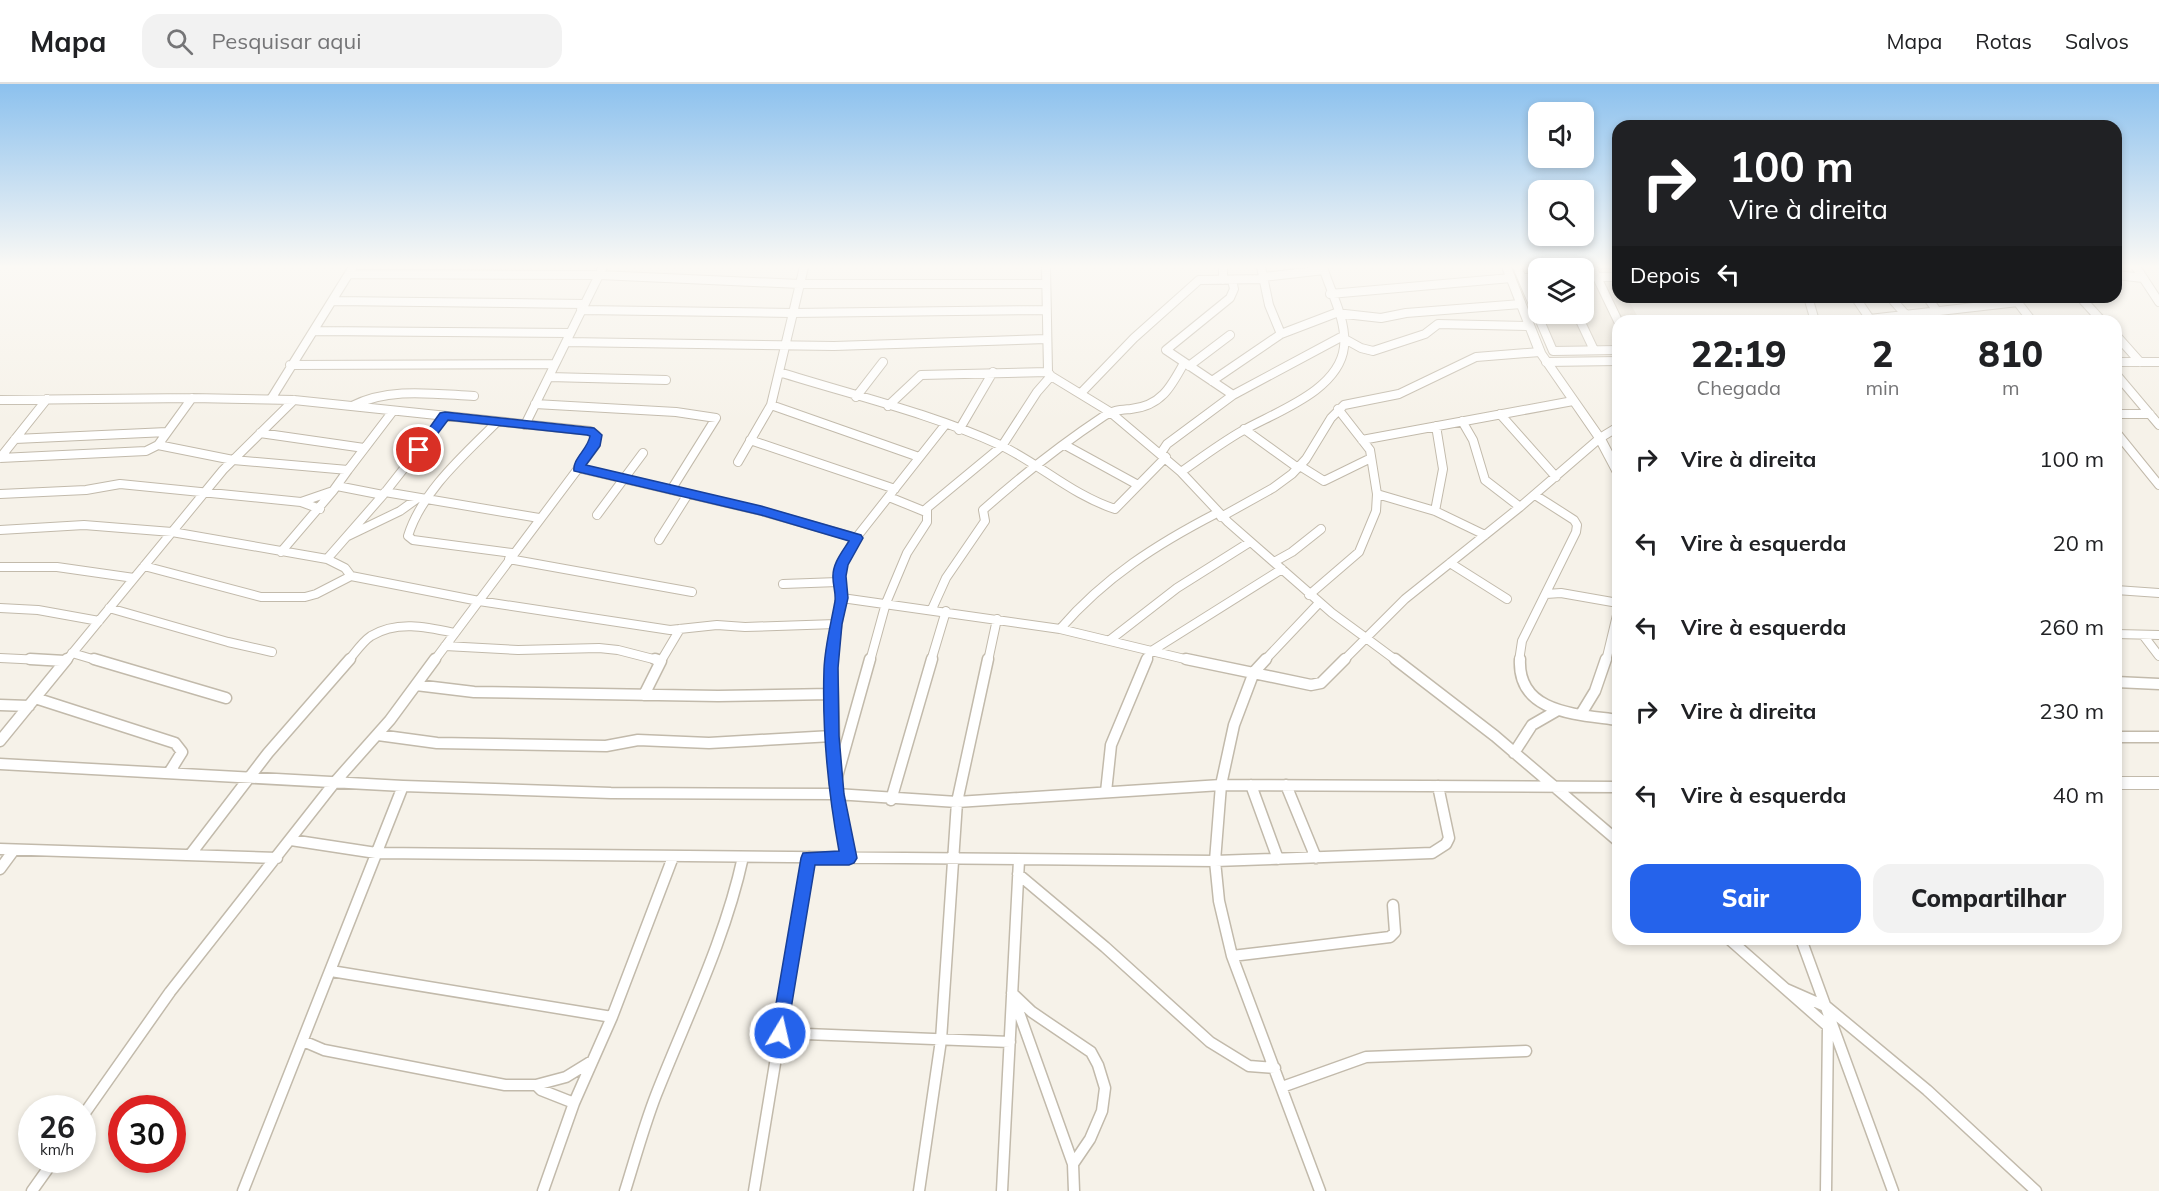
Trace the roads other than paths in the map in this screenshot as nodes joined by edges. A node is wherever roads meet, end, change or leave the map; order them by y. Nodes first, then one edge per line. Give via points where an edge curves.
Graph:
1 (322, 319) edge
2 (577, 319) edge
3 (791, 319) edge
4 (1046, 319) edge
5 (1155, 319) edge
6 (1205, 319) edge
7 (1275, 319) edge
8 (1319, 319) edge
9 (1338, 319) edge
10 (1526, 319) edge
11 (1539, 319) edge
12 (1582, 324) edge
13 (1529, 326) junction
14 (314, 331) junction
15 (570, 333) junction
16 (1281, 334) junction
17 (1230, 335) dead end
18 (1343, 337) junction
19 (1046, 339) junction
20 (566, 342) junction
21 (2122, 342) edge
22 (784, 345) junction
23 (1594, 350) junction
24 (1612, 350) edge
25 (1540, 351) junction
26 (1612, 361) edge
27 (883, 362) dead end
28 (1546, 362) junction
29 (2122, 362) edge
30 (2140, 362) junction
31 (2156, 362) edge
32 (555, 364) junction
33 (1187, 364) junction
34 (290, 365) junction
35 (2159, 370) edge
36 (779, 372) junction
37 (993, 372) junction
38 (1050, 374) junction
39 (549, 377) junction
40 (666, 380) dead end
41 (1212, 381) junction
42 (2122, 381) edge
43 (1081, 393) junction
44 (1233, 395) junction
45 (474, 396) dead end
46 (856, 397) junction
47 (192, 398) junction
48 (47, 399) junction
49 (271, 399) junction
50 (0, 400) edge
51 (294, 400) junction
52 (1573, 400) junction
53 (535, 404) junction
54 (771, 405) junction
55 (352, 406) junction
56 (888, 406) junction
57 (1338, 409) junction
58 (393, 411) junction
59 (1110, 412) junction
60 (1500, 414) junction
61 (2122, 414) edge
62 (2150, 414) junction
63 (445, 416) junction
64 (1462, 421) junction
65 (497, 422) junction
66 (525, 424) junction
67 (945, 425) junction
68 (2159, 425) edge
69 (1436, 426) junction
70 (1244, 429) junction
71 (958, 430) junction
72 (1612, 431) edge
73 (167, 432) junction
74 (260, 433) junction
75 (1600, 438) junction
76 (2122, 439) edge
77 (15, 440) junction
78 (750, 440) junction
79 (1362, 440) junction
80 (1065, 445) junction
81 (158, 446) junction
82 (1002, 446) junction
83 (364, 448) junction
84 (643, 453) dead end
85 (1164, 455) junction
86 (920, 457) junction
87 (0, 458) edge
88 (1371, 458) junction
89 (233, 460) junction
90 (1612, 461) edge
91 (738, 462) dead end
92 (1034, 467) junction
93 (1299, 467) junction
94 (578, 468) junction
95 (348, 470) junction
96 (1181, 472) junction
97 (1556, 477) junction
98 (623, 478) junction
99 (1138, 485) junction
100 (2159, 485) edge
101 (335, 489) junction
102 (671, 490) junction
103 (205, 492) junction
104 (384, 493) junction
105 (892, 493) junction
106 (0, 494) edge
107 (688, 494) junction
108 (1377, 494) junction
109 (1535, 495) junction
110 (422, 499) junction
111 (301, 502) junction
112 (1520, 507) junction
113 (320, 509) junction
114 (1435, 511) junction
115 (926, 512) junction
116 (597, 515) dead end
117 (1219, 515) junction
118 (539, 518) junction
119 (1321, 529) dead end
120 (0, 530) edge
121 (172, 532) junction
122 (1485, 535) junction
123 (346, 537) junction
124 (856, 538) junction
125 (659, 540) dead end
126 (1250, 542) junction
127 (281, 552) junction
128 (511, 556) junction
129 (327, 559) junction
130 (1274, 562) junction
131 (1450, 562) junction
132 (144, 566) junction
133 (0, 567) edge
134 (1282, 569) junction
135 (351, 576) junction
136 (134, 578) junction
137 (838, 582) junction
138 (783, 584) dead end
139 (2122, 591) edge
140 (692, 592) dead end
141 (1546, 594) junction
142 (2159, 594) edge
143 (1309, 595) junction
144 (842, 598) junction
145 (1507, 599) dead end
146 (479, 601) junction
147 (1612, 602) edge
148 (886, 603) junction
149 (1319, 603) junction
150 (0, 608) edge
151 (109, 608) junction
152 (932, 609) junction
153 (946, 611) junction
154 (997, 619) junction
155 (99, 621) junction
156 (836, 624) junction
157 (680, 629) junction
158 (1060, 629) junction
159 (455, 633) junction
160 (2122, 634) edge
161 (1612, 635) edge
162 (2143, 635) junction
163 (2159, 635) edge
164 (1366, 638) junction
165 (1110, 640) junction
166 (445, 646) junction
167 (272, 652) dead end
168 (1150, 652) junction
169 (72, 653) junction
170 (2159, 656) edge
171 (0, 658) edge
172 (661, 661) junction
173 (65, 662) junction
174 (1254, 672) junction
175 (2122, 682) edge
176 (2159, 684) edge
177 (416, 685) junction
178 (831, 694) junction
179 (644, 695) junction
180 (226, 698) dead end
181 (32, 702) junction
182 (0, 705) edge
183 (1558, 710) junction
184 (1581, 714) junction
185 (1612, 719) edge
186 (378, 735) junction
187 (832, 736) junction
188 (2122, 737) edge
189 (2159, 737) edge
190 (0, 741) edge
191 (1514, 753) junction
192 (0, 764) edge
193 (169, 773) junction
194 (251, 778) junction
195 (335, 782) junction
196 (2122, 783) edge
197 (2159, 783) edge
198 (1221, 785) junction
199 (1251, 785) junction
200 (1286, 785) junction
201 (403, 786) junction
202 (1438, 786) junction
203 (1556, 786) junction
204 (1612, 787) edge
205 (836, 789) junction
206 (1107, 792) junction
207 (891, 800) junction
208 (957, 802) junction
209 (1612, 836) edge
210 (291, 840) junction
211 (0, 849) edge
212 (14, 849) junction
213 (376, 854) junction
214 (190, 855) junction
215 (673, 857) junction
216 (743, 857) junction
217 (277, 858) junction
218 (809, 858) junction
219 (849, 858) junction
220 (1316, 858) junction
221 (954, 859) junction
222 (1278, 859) junction
223 (1019, 860) junction
224 (1215, 861) junction
225 (0, 869) edge
226 (1018, 874) junction
227 (1393, 905) dead end
228 (1737, 945) edge
229 (1803, 945) edge
230 (1232, 956) junction
231 (331, 971) junction
232 (1786, 989) junction
233 (1012, 993) junction
234 (1827, 1007) junction
235 (612, 1017) junction
236 (1833, 1030) junction
237 (780, 1033) junction
238 (941, 1040) junction
239 (303, 1041) junction
240 (1010, 1042) junction
241 (1526, 1051) dead end
242 (592, 1061) junction
243 (1275, 1068) junction
244 (536, 1085) junction
245 (1282, 1087) junction
246 (96, 1098) edge
247 (574, 1103) junction
248 (1073, 1164) junction
249 (45, 1173) edge
250 (32, 1191) edge
251 (243, 1191) edge
252 (543, 1191) edge
253 (625, 1191) edge
254 (754, 1191) edge
255 (919, 1191) edge
256 (1002, 1191) edge
257 (1074, 1191) edge
258 (1320, 1191) edge
259 (1826, 1191) edge
260 (1893, 1191) edge
261 (2036, 1191) edge

1 - 14 street
2 - 15 street
3 - 22 street
4 - 19 street
5 - 43 street
6 - 33 street via 1166,350
7 - 16 street
8 - 16 street
9 - 18 street
10 - 13 street
11 - 23 street via 1553,351
12 - 23 street
13 - 18 street via 1438,324 1425,334 1373,351
13 - 25 street
14 - 15 street
14 - 34 street
15 - 20 street
16 - 41 street
17 - 33 street
18 - 44 street
18 - 70 street via 1344,348 1334,373 1287,408
19 - 22 street
19 - 38 street
20 - 22 street
20 - 32 street
21 - 30 street
22 - 36 street
23 - 24 street
25 - 28 street
25 - 57 street via 1476,357 1399,394
26 - 28 street
27 - 46 street
28 - 52 street
29 - 30 street
30 - 31 street
31 - 35 street
32 - 34 street
32 - 39 street
33 - 41 street
33 - 59 street via 1158,402
34 - 49 street
36 - 46 street
36 - 54 street
37 - 38 street
37 - 56 street via 921,375
37 - 71 street
38 - 43 street
38 - 82 street
39 - 40 street
39 - 53 street
41 - 44 street
42 - 62 street
43 - 59 street
44 - 85 street via 1167,444
45 - 55 street via 383,395
46 - 56 street
47 - 48 street
47 - 49 street
47 - 73 street
48 - 50 street
48 - 77 street
49 - 51 street
51 - 55 street
51 - 74 street
52 - 60 street
52 - 75 street
53 - 66 street
53 - 102 street via 716,418
54 - 78 street
54 - 86 street
55 - 58 street
56 - 67 street
57 - 79 street
57 - 93 street
58 - 63 street
58 - 83 street
59 - 80 street
59 - 85 street
60 - 64 street
60 - 97 street
61 - 62 street
62 - 68 street
63 - 65 street
63 - 104 street
64 - 69 street
64 - 112 street via 1485,480
65 - 66 street
65 - 110 street
66 - 94 street via 590,431 596,435 594,446
67 - 71 street
67 - 86 street
69 - 79 street
69 - 114 street via 1443,453 1444,482
70 - 93 street
70 - 96 street
71 - 82 street
72 - 75 street
73 - 77 street
73 - 81 street
74 - 83 street
74 - 89 street
75 - 90 street
75 - 97 street
76 - 100 street
77 - 87 street
78 - 91 street
78 - 105 street
79 - 88 street
80 - 92 street
80 - 99 street
81 - 87 street via 134,454
81 - 89 street
82 - 92 street
82 - 115 street
83 - 95 street
84 - 98 street
85 - 96 street
85 - 99 street
86 - 105 street
88 - 93 street via 1324,481
88 - 108 street
89 - 95 street
89 - 103 street
92 - 99 street via 1102,506 1115,509
92 - 152 street via 983,510 985,521 946,578
93 - 117 street
94 - 98 street
94 - 118 street
95 - 101 street
96 - 117 street
97 - 109 street
98 - 102 street
98 - 116 street
101 - 104 street
101 - 111 street
101 - 113 street
102 - 107 street
103 - 106 street via 120,484 86,490
103 - 111 street
103 - 121 street
104 - 110 street
104 - 123 street
105 - 115 street
105 - 124 street
107 - 124 street
107 - 125 street
108 - 114 street
108 - 143 street via 1376,511 1359,552
109 - 112 street
109 - 141 street via 1577,525
110 - 118 street
110 - 123 street
110 - 128 street via 410,526 408,536 413,540
111 - 113 street
112 - 122 street
113 - 127 street
114 - 122 street
115 - 148 street via 927,522
117 - 126 street
117 - 158 street via 1168,537 1123,566
118 - 128 street
119 - 130 street
120 - 121 street via 84,525
121 - 127 street
121 - 132 street
122 - 131 street
123 - 129 street
124 - 137 street
126 - 130 street
126 - 165 street via 1177,588
127 - 129 street
128 - 140 street
128 - 146 street
129 - 135 street via 345,568
130 - 134 street
131 - 145 street
131 - 164 street
132 - 135 street via 261,597 305,597
132 - 136 street
133 - 136 street via 57,567
134 - 143 street
134 - 168 street
135 - 146 street
136 - 151 street
137 - 138 street
137 - 144 street
139 - 142 street
141 - 147 street
141 - 183 street via 1522,641 1521,682 1528,693
143 - 149 street
144 - 148 street
144 - 156 street
146 - 157 street
146 - 159 street
148 - 152 street
148 - 205 street
149 - 164 street
149 - 174 street
150 - 155 street
151 - 155 street
151 - 167 street
152 - 153 street
153 - 154 street
153 - 207 street
154 - 158 street
154 - 208 street
155 - 169 street
156 - 157 street
156 - 178 street
157 - 172 street
158 - 165 street
159 - 166 street
159 - 194 street via 400,625 369,637 268,753
160 - 162 street
161 - 184 street via 1601,677
162 - 163 street
162 - 170 street
164 - 174 street via 1320,683 1302,684
164 - 191 street
165 - 168 street
166 - 172 street via 518,650 599,648
166 - 177 street
168 - 174 street
168 - 206 street via 1111,745
169 - 173 street
169 - 180 street
171 - 173 street
172 - 179 street
173 - 181 street
174 - 198 street via 1234,725
175 - 176 street
177 - 179 street via 468,692
177 - 186 street
178 - 179 street
178 - 187 street
181 - 182 street
181 - 190 street
181 - 193 street via 175,743 182,752
183 - 184 street
183 - 191 street via 1532,725
184 - 185 street
186 - 187 street via 437,743 606,746 638,740 709,743
186 - 195 street
187 - 205 street
188 - 189 street
191 - 203 street
192 - 193 street
193 - 194 street
194 - 195 street
194 - 214 street
195 - 201 street
195 - 210 street
196 - 197 street
198 - 199 street
198 - 206 street
198 - 224 street
199 - 200 street
199 - 222 street
200 - 202 street
200 - 220 street
201 - 205 street via 611,793
201 - 213 street
202 - 203 street
202 - 220 street via 1449,838 1439,850
203 - 204 street
203 - 209 street
205 - 207 street
205 - 219 street
206 - 208 street
207 - 208 street
208 - 221 street
210 - 213 street
210 - 217 street
211 - 212 street
212 - 214 street
212 - 225 street
213 - 215 street
213 - 231 street
214 - 217 street
215 - 216 street
215 - 235 street
216 - 218 street
216 - 253 street via 720,939 655,1096
217 - 246 street via 170,992
218 - 219 street
218 - 237 street
219 - 221 street
220 - 222 street
221 - 223 street
221 - 238 street
222 - 224 street
223 - 224 street
223 - 226 street
224 - 230 street via 1219,901
226 - 233 street
226 - 243 street via 1210,1042 1249,1066
227 - 230 street via 1395,932 1390,937
228 - 232 street
229 - 234 street
230 - 243 street
231 - 235 street
231 - 239 street
232 - 234 street
232 - 236 street
233 - 240 street
233 - 248 street
233 - 248 street via 1032,1012 1091,1052 1098,1065 1105,1088 1102,1111
234 - 236 street
234 - 261 street via 1927,1090
235 - 242 street
236 - 259 street
236 - 260 street
237 - 238 street
237 - 254 street
238 - 240 street
238 - 255 street
239 - 244 street via 324,1050 505,1085
239 - 251 street
240 - 256 street
241 - 245 street via 1366,1057
242 - 244 street via 567,1077
242 - 247 street
243 - 245 street
244 - 247 street
245 - 258 street
247 - 252 street
248 - 257 street
249 - 250 street

